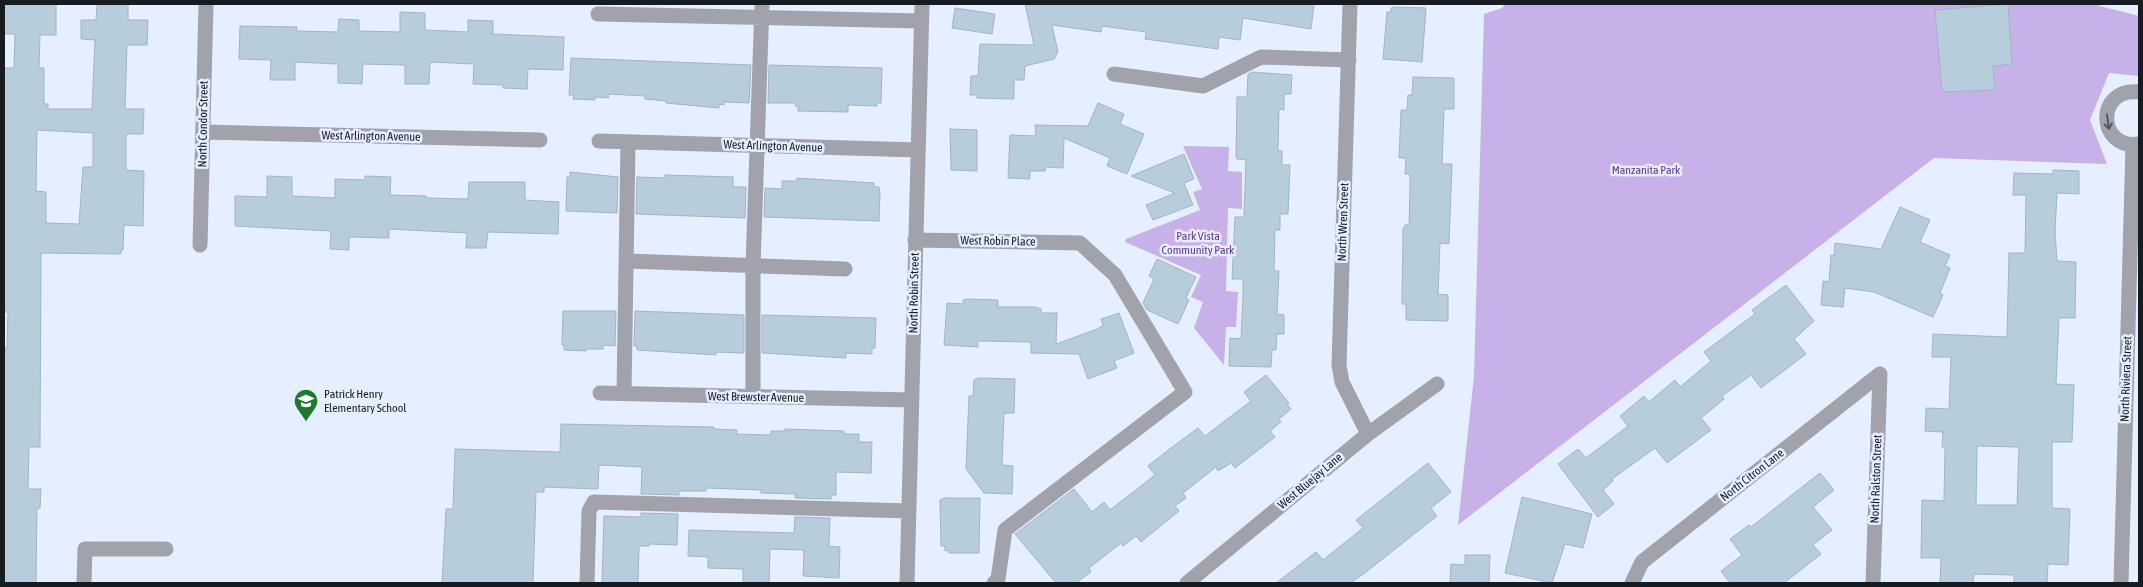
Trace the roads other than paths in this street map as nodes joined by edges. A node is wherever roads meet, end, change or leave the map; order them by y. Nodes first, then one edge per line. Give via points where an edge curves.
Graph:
1 (206, 4) edge
2 (922, 4) edge
3 (1350, 4) edge
4 (762, 11) edge
5 (598, 14) dead end
6 (921, 20) junction
7 (1349, 60) junction
8 (1114, 74) dead end
9 (2139, 92) edge
10 (203, 132) junction
11 (540, 140) dead end
12 (599, 141) dead end
13 (628, 142) junction
14 (2136, 145) edge
15 (756, 146) junction
16 (918, 150) junction
17 (916, 240) junction
18 (200, 245) dead end
19 (628, 261) junction
20 (753, 265) junction
21 (845, 269) dead end
22 (1880, 374) joint
23 (1437, 384) dead end
24 (600, 393) dead end
25 (624, 393) junction
26 (753, 396) junction
27 (911, 400) junction
28 (1368, 434) junction
29 (909, 511) junction
30 (166, 549) dead end
31 (84, 583) edge
32 (587, 583) edge
33 (907, 583) edge
34 (994, 583) edge
35 (1187, 583) edge
36 (1632, 583) edge
37 (1873, 583) edge
38 (2121, 583) edge

1 - 10 street, North Condor Street
2 - 6 street, North Robin Street
3 - 7 street, North Wren Street
4 - 5 street
4 - 6 street
4 - 15 street
6 - 16 street, North Robin Street
7 - 8 street via 1261,57 1203,86
7 - 28 street, North Wren Street via 1339,365 1342,382
9 -> 14 street via 2122,93 2106,114 2110,132 2116,139
10 - 11 street, West Arlington Avenue
10 - 18 street, North Condor Street
12 - 13 street, West Arlington Avenue
13 - 15 street, West Arlington Avenue
13 - 19 street
14 - 38 street, North Riviera Street
15 - 16 street, West Arlington Avenue
15 - 20 street
16 - 17 street, North Robin Street
17 - 27 street, North Robin Street
17 - 34 street, West Robin Place via 1080,243 1115,275 1185,392 1005,530 998,579
19 - 20 street
19 - 25 street
20 - 21 street
20 - 26 street
22 - 36 street, North Citron Lane via 1642,562
22 - 37 street, North Ralston Street
23 - 28 street, West Bluejay Lane
24 - 25 street, West Brewster Avenue
25 - 26 street, West Brewster Avenue
26 - 27 street, West Brewster Avenue
27 - 29 street, North Robin Street
28 - 35 street, West Bluejay Lane
29 - 32 street via 594,502 589,512
29 - 33 street, North Robin Street
30 - 31 street via 85,549

